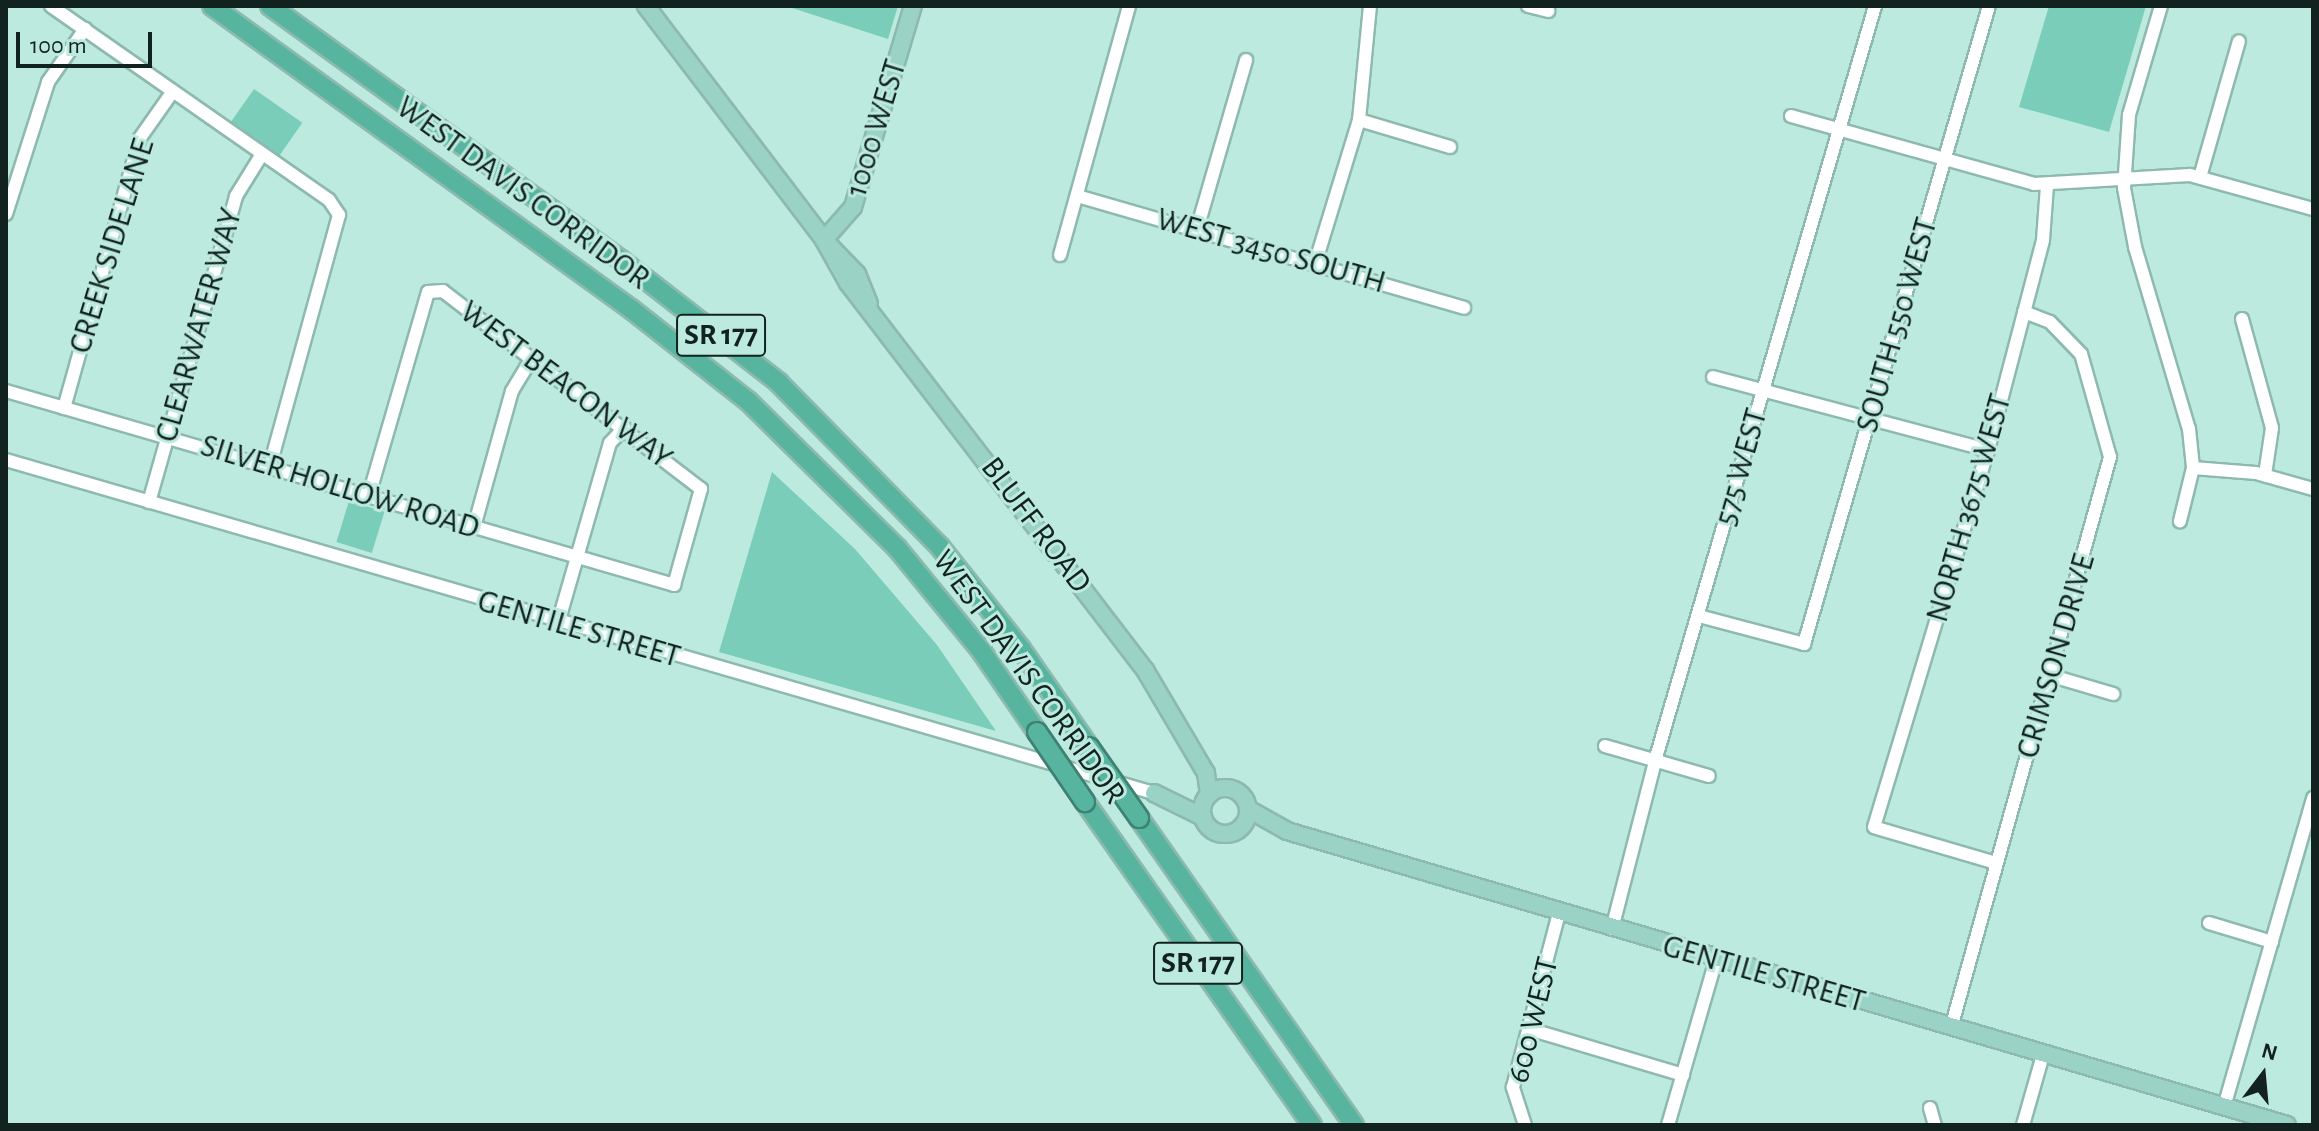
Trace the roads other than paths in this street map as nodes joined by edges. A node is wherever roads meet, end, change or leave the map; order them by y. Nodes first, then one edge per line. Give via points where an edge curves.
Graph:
1 (51, 6) edge
2 (212, 6) edge
3 (270, 6) edge
4 (646, 6) edge
5 (913, 6) edge
6 (1129, 6) edge
7 (1370, 6) edge
8 (1528, 6) edge
9 (1875, 6) edge
10 (1989, 6) edge
11 (2161, 6) edge
12 (1548, 11) dead end
13 (85, 29) junction
14 (2239, 41) dead end
15 (1246, 60) dead end
16 (173, 91) junction
17 (1791, 116) dead end
18 (1359, 120) junction
19 (1839, 129) junction
20 (1450, 147) dead end
21 (262, 154) junction
22 (1945, 161) junction
23 (2124, 177) junction
24 (2200, 177) junction
25 (2047, 186) junction
26 (1077, 196) junction
27 (2313, 209) edge
28 (6, 214) edge
29 (1197, 229) junction
30 (824, 240) junction
31 (1060, 255) dead end
32 (1315, 264) junction
33 (1464, 308) dead end
34 (2024, 312) junction
35 (2242, 319) dead end
36 (532, 358) junction
37 (1713, 377) dead end
38 (6, 391) edge
39 (1762, 392) junction
40 (64, 408) junction
41 (1869, 423) junction
42 (624, 428) junction
43 (166, 435) junction
44 (1988, 450) junction
45 (6, 460) edge
46 (270, 465) junction
47 (2193, 468) junction
48 (2265, 475) junction
49 (2313, 489) edge
50 (369, 495) junction
51 (149, 502) junction
52 (2180, 521) dead end
53 (474, 527) junction
54 (577, 557) junction
55 (674, 585) joint
56 (1699, 616) junction
57 (558, 623) junction
58 (2052, 676) junction
59 (2113, 694) dead end
60 (1605, 746) dead end
61 (1193, 750) junction
62 (1655, 761) junction
63 (1709, 776) dead end
64 (1232, 789) junction
65 (1154, 793) junction
66 (1208, 796) junction
67 (2313, 798) edge
68 (1248, 809) junction
69 (1203, 817) junction
70 (1235, 831) junction
71 (1287, 831) junction
72 (1996, 863) junction
73 (1559, 913) junction
74 (2209, 923) dead end
75 (1612, 929) junction
76 (2272, 942) junction
77 (1716, 960) junction
78 (1951, 1028) junction
79 (1529, 1029) junction
80 (2043, 1055) junction
81 (1683, 1075) junction
82 (2224, 1107) junction
83 (1930, 1108) dead end
84 (1312, 1125) edge
85 (1354, 1125) edge
86 (1525, 1125) edge
87 (1668, 1125) edge
88 (1935, 1125) edge
89 (2023, 1125) edge
90 (2287, 1125) edge

1 - 13 street
2 - 84 highway, WEST DAVIS CORRIDOR / SR 177, bridge via 631,309 748,401 897,548 982,652
3 - 85 highway, WEST DAVIS CORRIDOR / SR 177, bridge via 622,261 779,383 876,477 949,558 1089,747
4 - 30 main road, BLUFF ROAD
5 - 30 main road, 1000 WEST via 853,207
6 - 26 street
7 - 18 street
8 - 12 street
9 - 19 street, 575 WEST
10 - 22 street, SOUTH 550 WEST
11 - 23 street via 2129,115
13 - 16 street
13 - 28 street via 48,82
14 - 24 street
15 - 29 street
16 - 21 street
16 - 40 street, CREEK SIDE LANE via 140,138
17 - 19 street
18 - 20 street
18 - 32 street
19 - 22 street
19 - 39 street, 575 WEST
21 - 43 street, CLEARWATER WAY via 236,196
21 - 46 street via 329,200 340,227
22 - 25 street
22 - 41 street, SOUTH 550 WEST
23 - 24 street
23 - 25 street
23 - 47 street via 2135,247 2186,413
24 - 27 street
25 - 34 street, NORTH 3675 WEST via 2043,240
26 - 29 street, WEST 3450 SOUTH
26 - 31 street
29 - 32 street, WEST 3450 SOUTH
30 - 61 main road, BLUFF ROAD via 857,274 869,306 1124,639
32 - 33 street, WEST 3450 SOUTH
34 - 44 street, NORTH 3675 WEST
34 - 58 street, CRIMSON DRIVE via 2050,322 2081,354 2110,457
35 - 48 street via 2272,428
36 - 42 street, WEST BEACON WAY
36 - 50 street, WEST BEACON WAY via 443,291 428,292
36 - 53 street via 512,391
37 - 39 street
38 - 40 street, SILVER HOLLOW ROAD
39 - 41 street
39 - 56 street, 575 WEST
40 - 43 street, SILVER HOLLOW ROAD
41 - 44 street
41 - 56 street, SOUTH 550 WEST via 1804,644
42 - 54 street via 610,443
42 - 55 street, WEST BEACON WAY via 701,489
43 - 46 street, SILVER HOLLOW ROAD
43 - 51 street, CLEARWATER WAY
44 - 72 street, NORTH 3675 WEST via 1874,827
45 - 51 street, GENTILE STREET
46 - 50 street, SILVER HOLLOW ROAD
47 - 48 street
47 - 52 street
48 - 49 street
50 - 53 street, SILVER HOLLOW ROAD
51 - 57 street, GENTILE STREET
53 - 54 street, SILVER HOLLOW ROAD
54 - 55 street, SILVER HOLLOW ROAD
54 - 57 street
56 - 62 street, 575 WEST
57 - 65 street, GENTILE STREET
58 - 59 street
58 - 72 street, CRIMSON DRIVE
60 - 62 street
61 - 64 main road, BLUFF ROAD
61 - 66 main road, BLUFF ROAD via 1206,773
62 - 63 street
62 - 75 street, 575 WEST
64 - 66 main road
64 - 68 main road
65 - 66 main road, GENTILE STREET
65 - 69 main road, GENTILE STREET
66 - 69 main road
67 - 76 street
68 - 70 main road
68 - 71 main road, GENTILE STREET
69 - 70 main road via 1218,832
70 - 71 main road
71 - 73 main road, GENTILE STREET
72 - 78 street, CRIMSON DRIVE
73 - 75 main road, GENTILE STREET
73 - 79 street, 600 WEST
74 - 76 street
75 - 77 main road, GENTILE STREET
76 - 82 street
77 - 78 main road, GENTILE STREET
77 - 81 street
78 - 80 main road, GENTILE STREET
79 - 81 street
79 - 86 street, 600 WEST via 1513,1087
80 - 82 main road, GENTILE STREET
80 - 89 street
81 - 87 street
82 - 90 main road, GENTILE STREET
83 - 88 street

